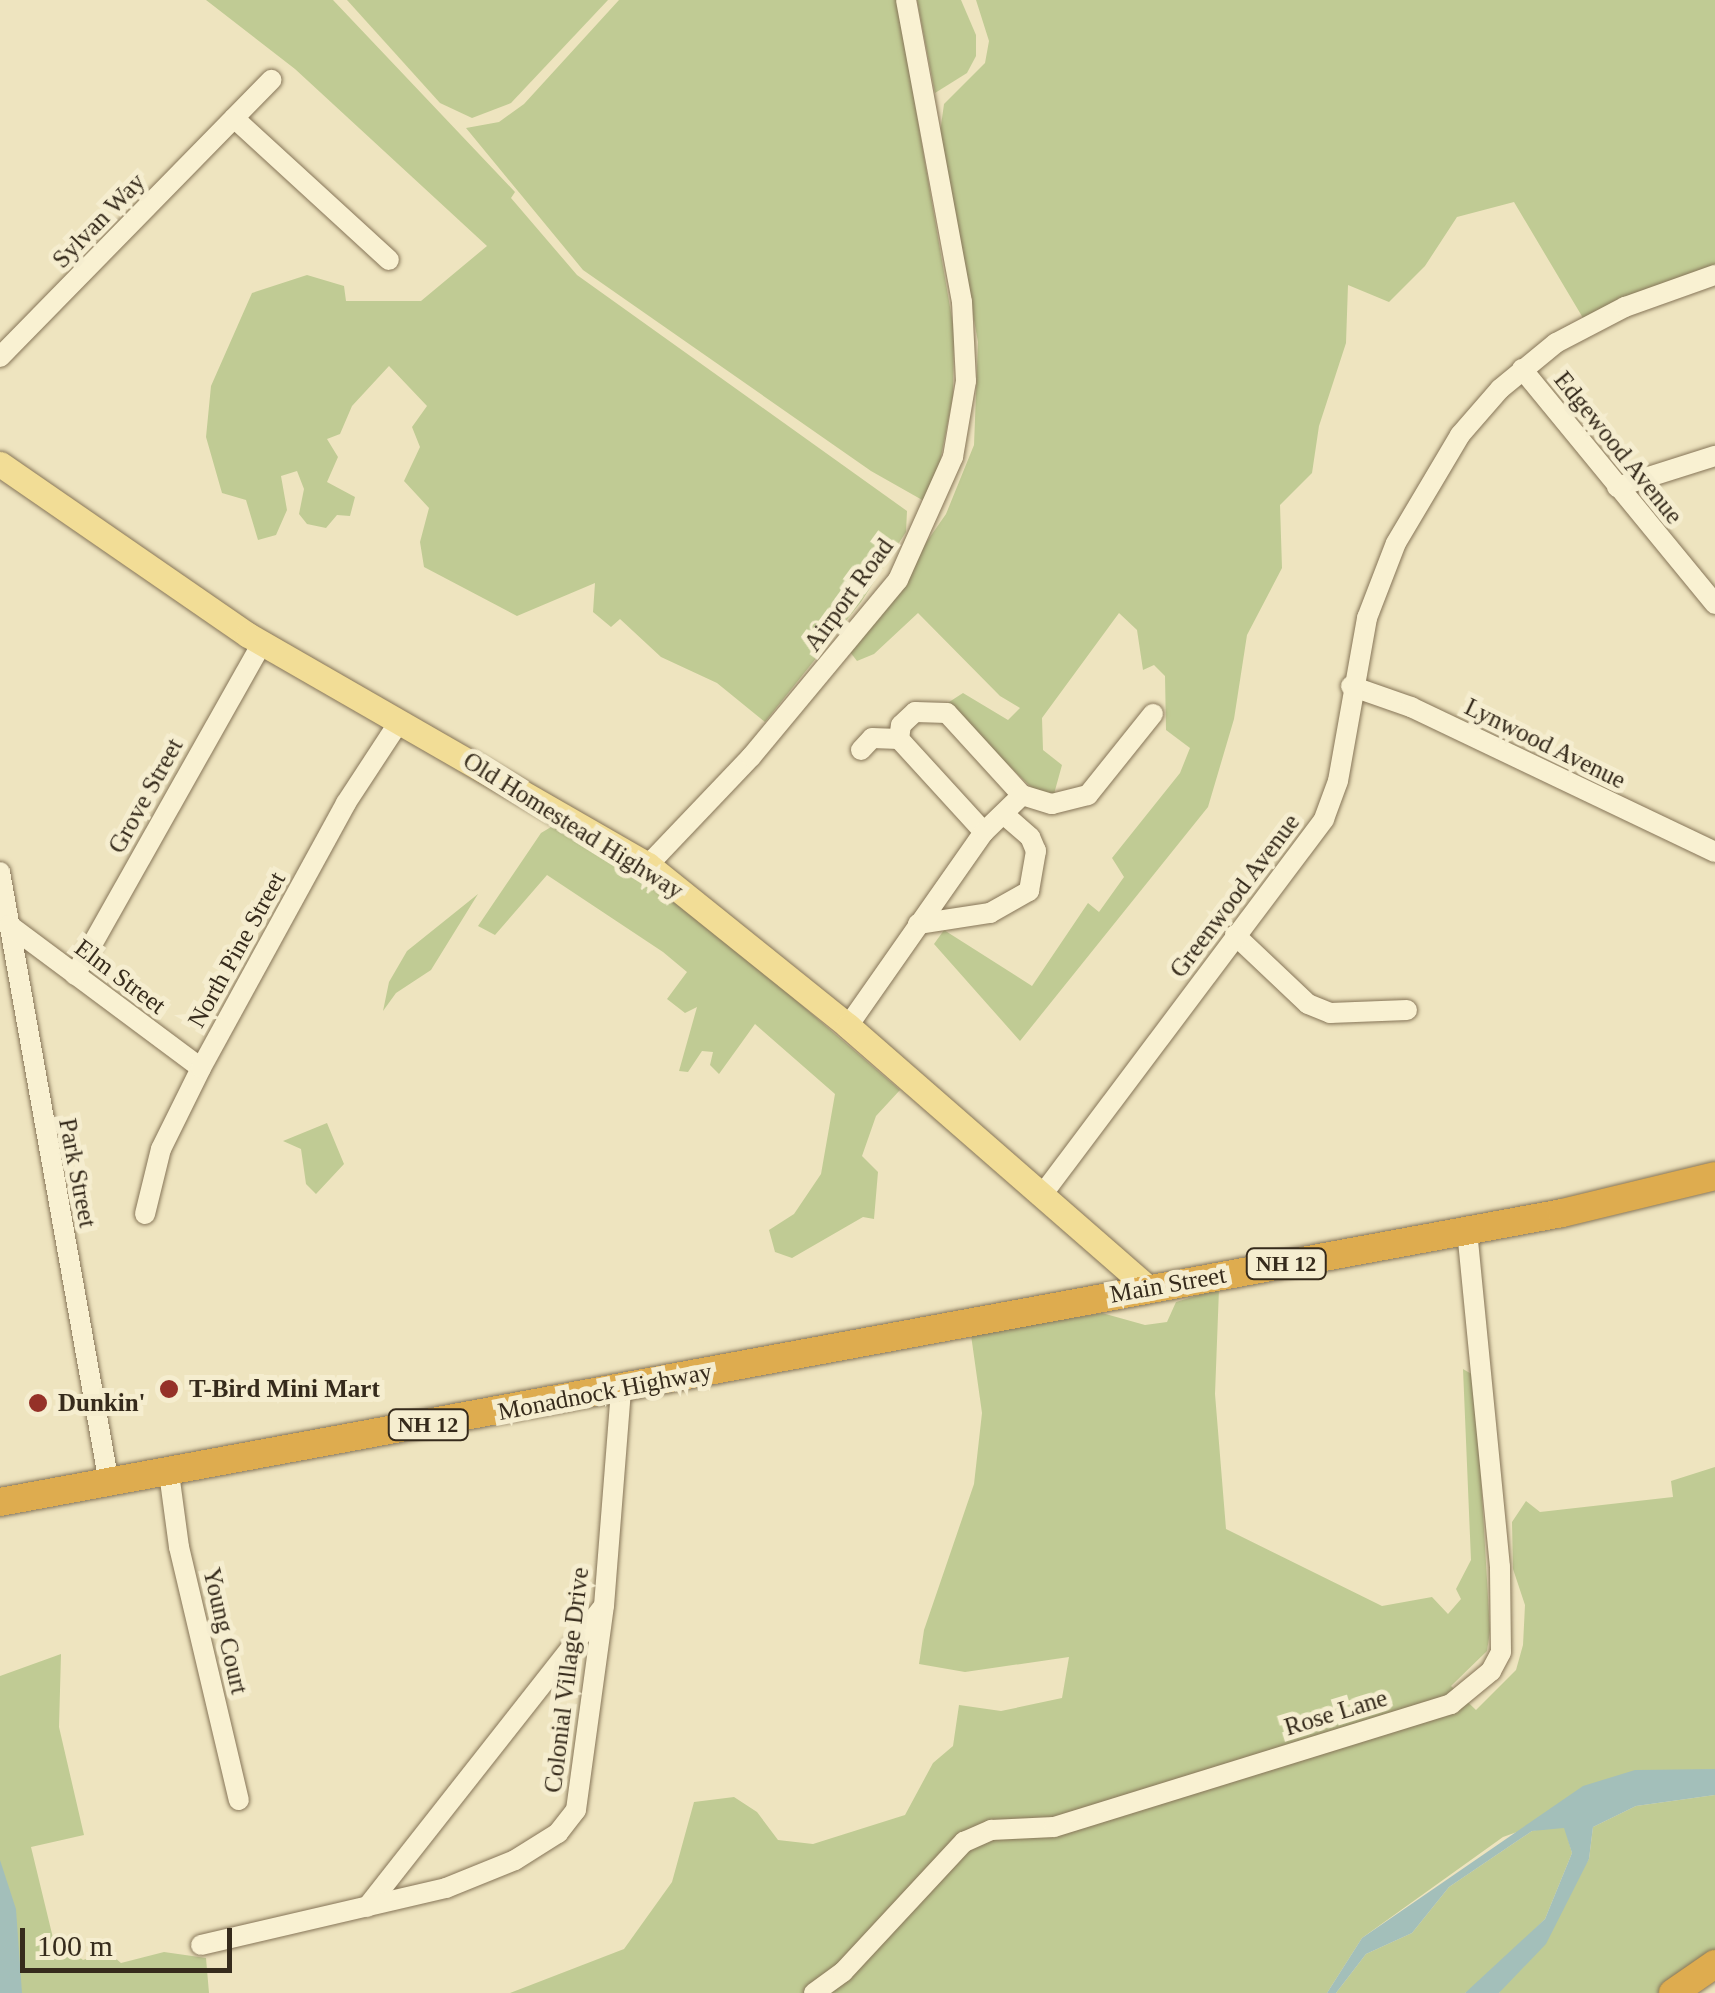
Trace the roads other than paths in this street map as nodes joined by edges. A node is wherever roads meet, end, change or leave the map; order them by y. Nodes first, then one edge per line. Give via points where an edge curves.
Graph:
1 (906, 0) edge
2 (271, 80) dead end
3 (234, 118) junction
4 (390, 260) dead end
5 (1715, 275) edge
6 (0, 357) edge
7 (1522, 370) junction
8 (1715, 456) edge
9 (0, 464) edge
10 (1617, 487) junction
11 (1715, 604) edge
12 (262, 642) junction
13 (1351, 686) junction
14 (1153, 714) dead end
15 (399, 722) junction
16 (899, 739) junction
17 (861, 750) dead end
18 (1022, 795) junction
19 (1004, 815) junction
20 (984, 832) junction
21 (1715, 852) edge
22 (648, 865) junction
23 (0, 872) edge
24 (10, 924) junction
25 (918, 924) junction
26 (1236, 935) junction
27 (75, 975) junction
28 (1406, 1010) dead end
29 (848, 1026) junction
30 (200, 1068) junction
31 (1715, 1176) edge
32 (1042, 1195) junction
33 (144, 1214) dead end
34 (1467, 1231) junction
35 (1148, 1288) junction
36 (855, 1346) joint
37 (621, 1390) junction
38 (169, 1472) junction
39 (109, 1483) junction
40 (0, 1502) edge
41 (604, 1606) junction
42 (239, 1800) dead end
43 (367, 1907) junction
44 (201, 1945) dead end
45 (1715, 1964) edge
46 (814, 1993) edge
47 (1673, 1993) edge

1 - 22 street, Airport Road via 962,302 966,381 954,457 932,516 888,593 751,757
2 - 3 street, Sylvan Way
3 - 4 street
3 - 6 street, Sylvan Way
5 - 7 street, Greenwood Avenue via 1588,324
7 - 10 street, Edgewood Avenue
7 - 13 street, Greenwood Avenue via 1460,436 1396,543
8 - 10 street
9 - 12 main road, Old Homestead Highway
10 - 11 street, Edgewood Avenue
12 - 15 main road, Old Homestead Highway
12 - 27 street, Grove Street
13 - 21 street, Lynwood Avenue via 1411,707
13 - 26 street, Greenwood Avenue via 1338,781 1324,819
14 - 18 street via 1088,795 1072,804
15 - 22 main road, Old Homestead Highway
15 - 30 street, North Pine Street via 346,803
16 - 17 street via 872,738
16 - 18 street via 901,725 915,712 947,713
16 - 20 street
18 - 19 street
19 - 20 street
19 - 25 street via 1030,836 1036,851 1030,891 990,913
20 - 25 street
22 - 29 main road, Old Homestead Highway
23 - 24 street, Park Street
24 - 27 street, Elm Street
24 - 39 street, Park Street
25 - 29 street
26 - 28 street via 1308,1004 1330,1013
26 - 32 street, Greenwood Avenue
27 - 30 street, Elm Street
29 - 32 main road, Old Homestead Highway
30 - 33 street, North Pine Street via 162,1149
31 - 34 highway, Main Street / NH 12
32 - 35 main road, Old Homestead Highway
34 - 35 highway, Main Street / NH 12
34 - 46 street, Rose Lane via 1500,1567 1501,1652 1491,1672 1452,1704 1054,1827 991,1830 964,1842 842,1972
35 - 36 highway, Main Street / NH 12
36 - 37 highway, Monadnock Highway / NH 12
37 - 38 highway, Monadnock Highway / NH 12
37 - 41 street, Colonial Village Drive
38 - 39 highway, Monadnock Highway / NH 12
38 - 42 street, Young Court via 179,1548
39 - 40 highway, Monadnock Highway / NH 12
41 - 43 street
41 - 43 street, Colonial Village Drive via 578,1798 567,1822 515,1860 446,1888
43 - 44 street, Colonial Village Drive
45 - 47 highway

